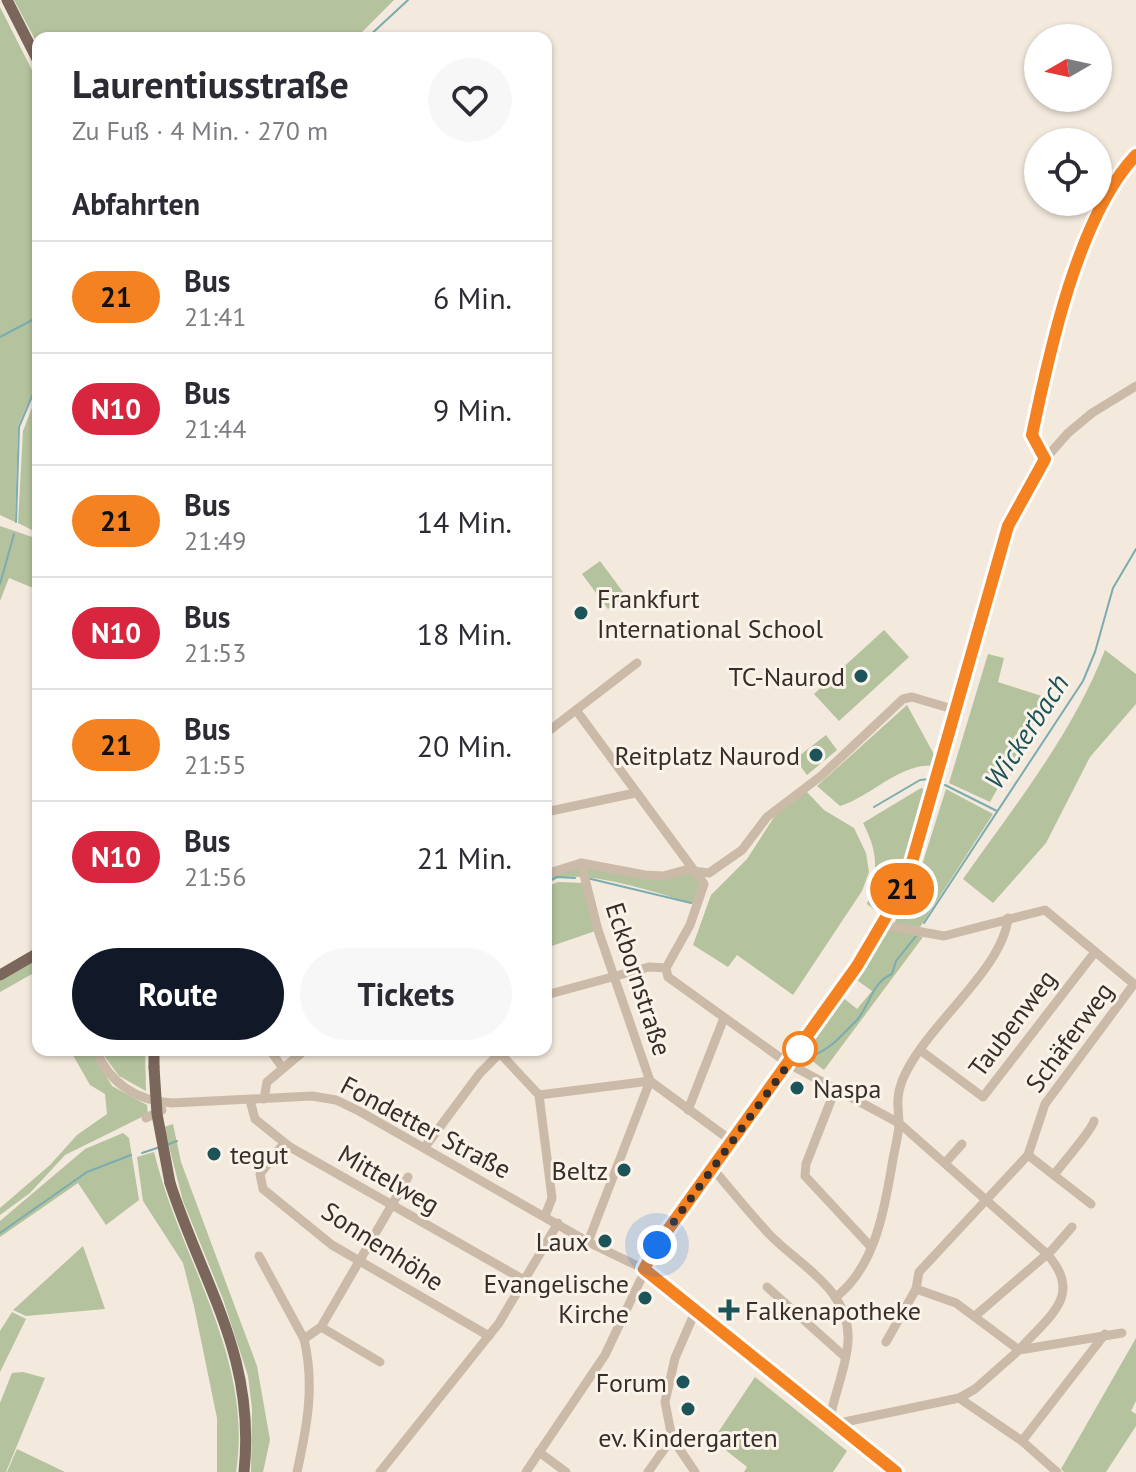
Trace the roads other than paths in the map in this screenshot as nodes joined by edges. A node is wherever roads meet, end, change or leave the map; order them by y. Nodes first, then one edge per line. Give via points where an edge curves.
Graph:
1 (7, 0) edge
2 (32, 49) edge
3 (1136, 155) edge
4 (1136, 386) edge
5 (1045, 459) junction
6 (637, 663) dead end
7 (576, 710) junction
8 (956, 710) junction
9 (552, 728) edge
10 (635, 793) junction
11 (552, 811) edge
12 (581, 863) junction
13 (552, 872) edge
14 (698, 873) junction
15 (1008, 918) junction
16 (883, 925) junction
17 (1095, 952) junction
18 (32, 956) edge
19 (666, 968) junction
20 (0, 975) edge
21 (615, 976) junction
22 (552, 993) edge
23 (724, 1018) junction
24 (920, 1050) junction
25 (99, 1056) edge
26 (154, 1056) edge
27 (274, 1056) edge
28 (297, 1056) edge
29 (494, 1056) edge
30 (503, 1056) edge
31 (789, 1064) junction
32 (282, 1067) junction
33 (650, 1081) junction
34 (835, 1090) junction
35 (539, 1095) junction
36 (264, 1099) junction
37 (250, 1100) junction
38 (172, 1103) junction
39 (688, 1110) junction
40 (146, 1118) dead end
41 (1094, 1121) dead end
42 (899, 1123) junction
43 (733, 1142) junction
44 (284, 1143) junction
45 (962, 1144) dead end
46 (425, 1147) junction
47 (1028, 1155) junction
48 (945, 1163) junction
49 (713, 1169) junction
50 (1054, 1175) junction
51 (408, 1177) dead end
52 (985, 1197) junction
53 (1091, 1204) dead end
54 (391, 1206) junction
55 (545, 1216) junction
56 (558, 1223) junction
57 (1072, 1227) dead end
58 (588, 1242) junction
59 (871, 1247) junction
60 (1046, 1253) junction
61 (259, 1256) dead end
62 (358, 1262) junction
63 (644, 1269) junction
64 (524, 1280) junction
65 (767, 1287) dead end
66 (916, 1289) junction
67 (836, 1297) junction
68 (695, 1312) junction
69 (975, 1316) junction
70 (321, 1327) junction
71 (1122, 1333) dead end
72 (1105, 1334) junction
73 (489, 1336) junction
74 (304, 1339) junction
75 (886, 1342) dead end
76 (1019, 1350) junction
77 (844, 1356) junction
78 (380, 1362) dead end
79 (959, 1398) junction
80 (833, 1422) junction
81 (672, 1438) junction
82 (1022, 1441) junction
83 (539, 1452) junction
84 (244, 1472) edge
85 (297, 1472) edge
86 (380, 1472) edge
87 (526, 1472) edge
88 (566, 1472) edge
89 (648, 1472) edge
90 (695, 1472) edge
91 (896, 1472) edge
92 (1057, 1472) edge

1 - 2 main road
3 - 5 street via 1101,203 1081,249 1032,435
4 - 5 street via 1092,413
5 - 8 street via 1008,526
6 - 7 street
7 - 9 street
7 - 10 street
8 - 14 street via 903,699 821,776 776,809 742,850 709,873
8 - 16 street via 906,883
10 - 11 street
10 - 14 street
12 - 13 street
12 - 14 street via 645,875
12 - 21 street, Eckbornstraße
14 - 19 street via 704,884 690,925
15 - 16 street, Schäferweg via 944,936
15 - 17 street, Schäferweg via 1045,910
15 - 24 street via 1003,943
16 - 31 street
17 - 24 street, Taubenweg via 983,1097
17 - 47 street, Schäferweg via 1134,984 1045,1104
18 - 20 main road
19 - 21 street
19 - 23 street via 668,977
21 - 22 street
21 - 33 street, Eckbornstraße
23 - 31 street
23 - 39 street
24 - 42 street via 897,1092
25 - 38 street, Fondetter Straße via 110,1075 128,1090
26 - 84 main road, bridge via 158,1126 170,1183 238,1360 246,1411
27 - 32 street
28 - 32 street
29 - 46 street
30 - 35 street
31 - 34 street
31 - 43 street
32 - 36 street via 265,1086
33 - 35 street
33 - 39 street
33 - 58 street, Eckbornstraße
34 - 42 street
34 - 59 street via 805,1176
35 - 55 street via 552,1198
36 - 37 street, Fondetter Straße
36 - 46 street, Fondetter Straße via 327,1098
37 - 38 street, Fondetter Straße
37 - 44 street, Mittelweg via 255,1119
38 - 40 street
39 - 43 street
41 - 50 street
42 - 48 street
42 - 59 street via 885,1208
43 - 49 street
44 - 54 street, Mittelweg
44 - 62 street, Sonnenhöhe via 260,1174 263,1189
45 - 48 street
46 - 55 street, Fondetter Straße
47 - 50 street
47 - 52 street, Schäferweg
48 - 52 street
49 - 63 street
49 - 67 street via 770,1236
50 - 53 street
51 - 54 street
52 - 60 street
52 - 66 street, Schäferweg via 919,1272
54 - 62 street
54 - 64 street, Mittelweg
55 - 56 street, Fondetter Straße
56 - 58 street, Fondetter Straße
56 - 64 street
57 - 60 street
58 - 63 street, Fondetter Straße
59 - 67 street via 852,1285
60 - 69 street
60 - 76 street via 1063,1271 1065,1288 1060,1303
61 - 74 street
62 - 70 street
62 - 73 street, Sonnenhöhe
63 - 68 street, Fondetter Straße
63 - 83 street via 605,1355
64 - 73 street
65 - 77 street
66 - 69 street
66 - 75 street, Schäferweg
67 - 77 street via 846,1321
68 - 80 street, Fondetter Straße
68 - 81 street via 665,1390
69 - 76 street
70 - 74 street
70 - 78 street
71 - 72 street
72 - 76 street
72 - 82 street
73 - 86 street
74 - 85 street via 310,1405
76 - 79 street
77 - 80 street
79 - 80 street
79 - 82 street
80 - 91 street, Fondetter Straße
81 - 89 street
81 - 90 street
82 - 92 street
83 - 87 street
83 - 88 street

